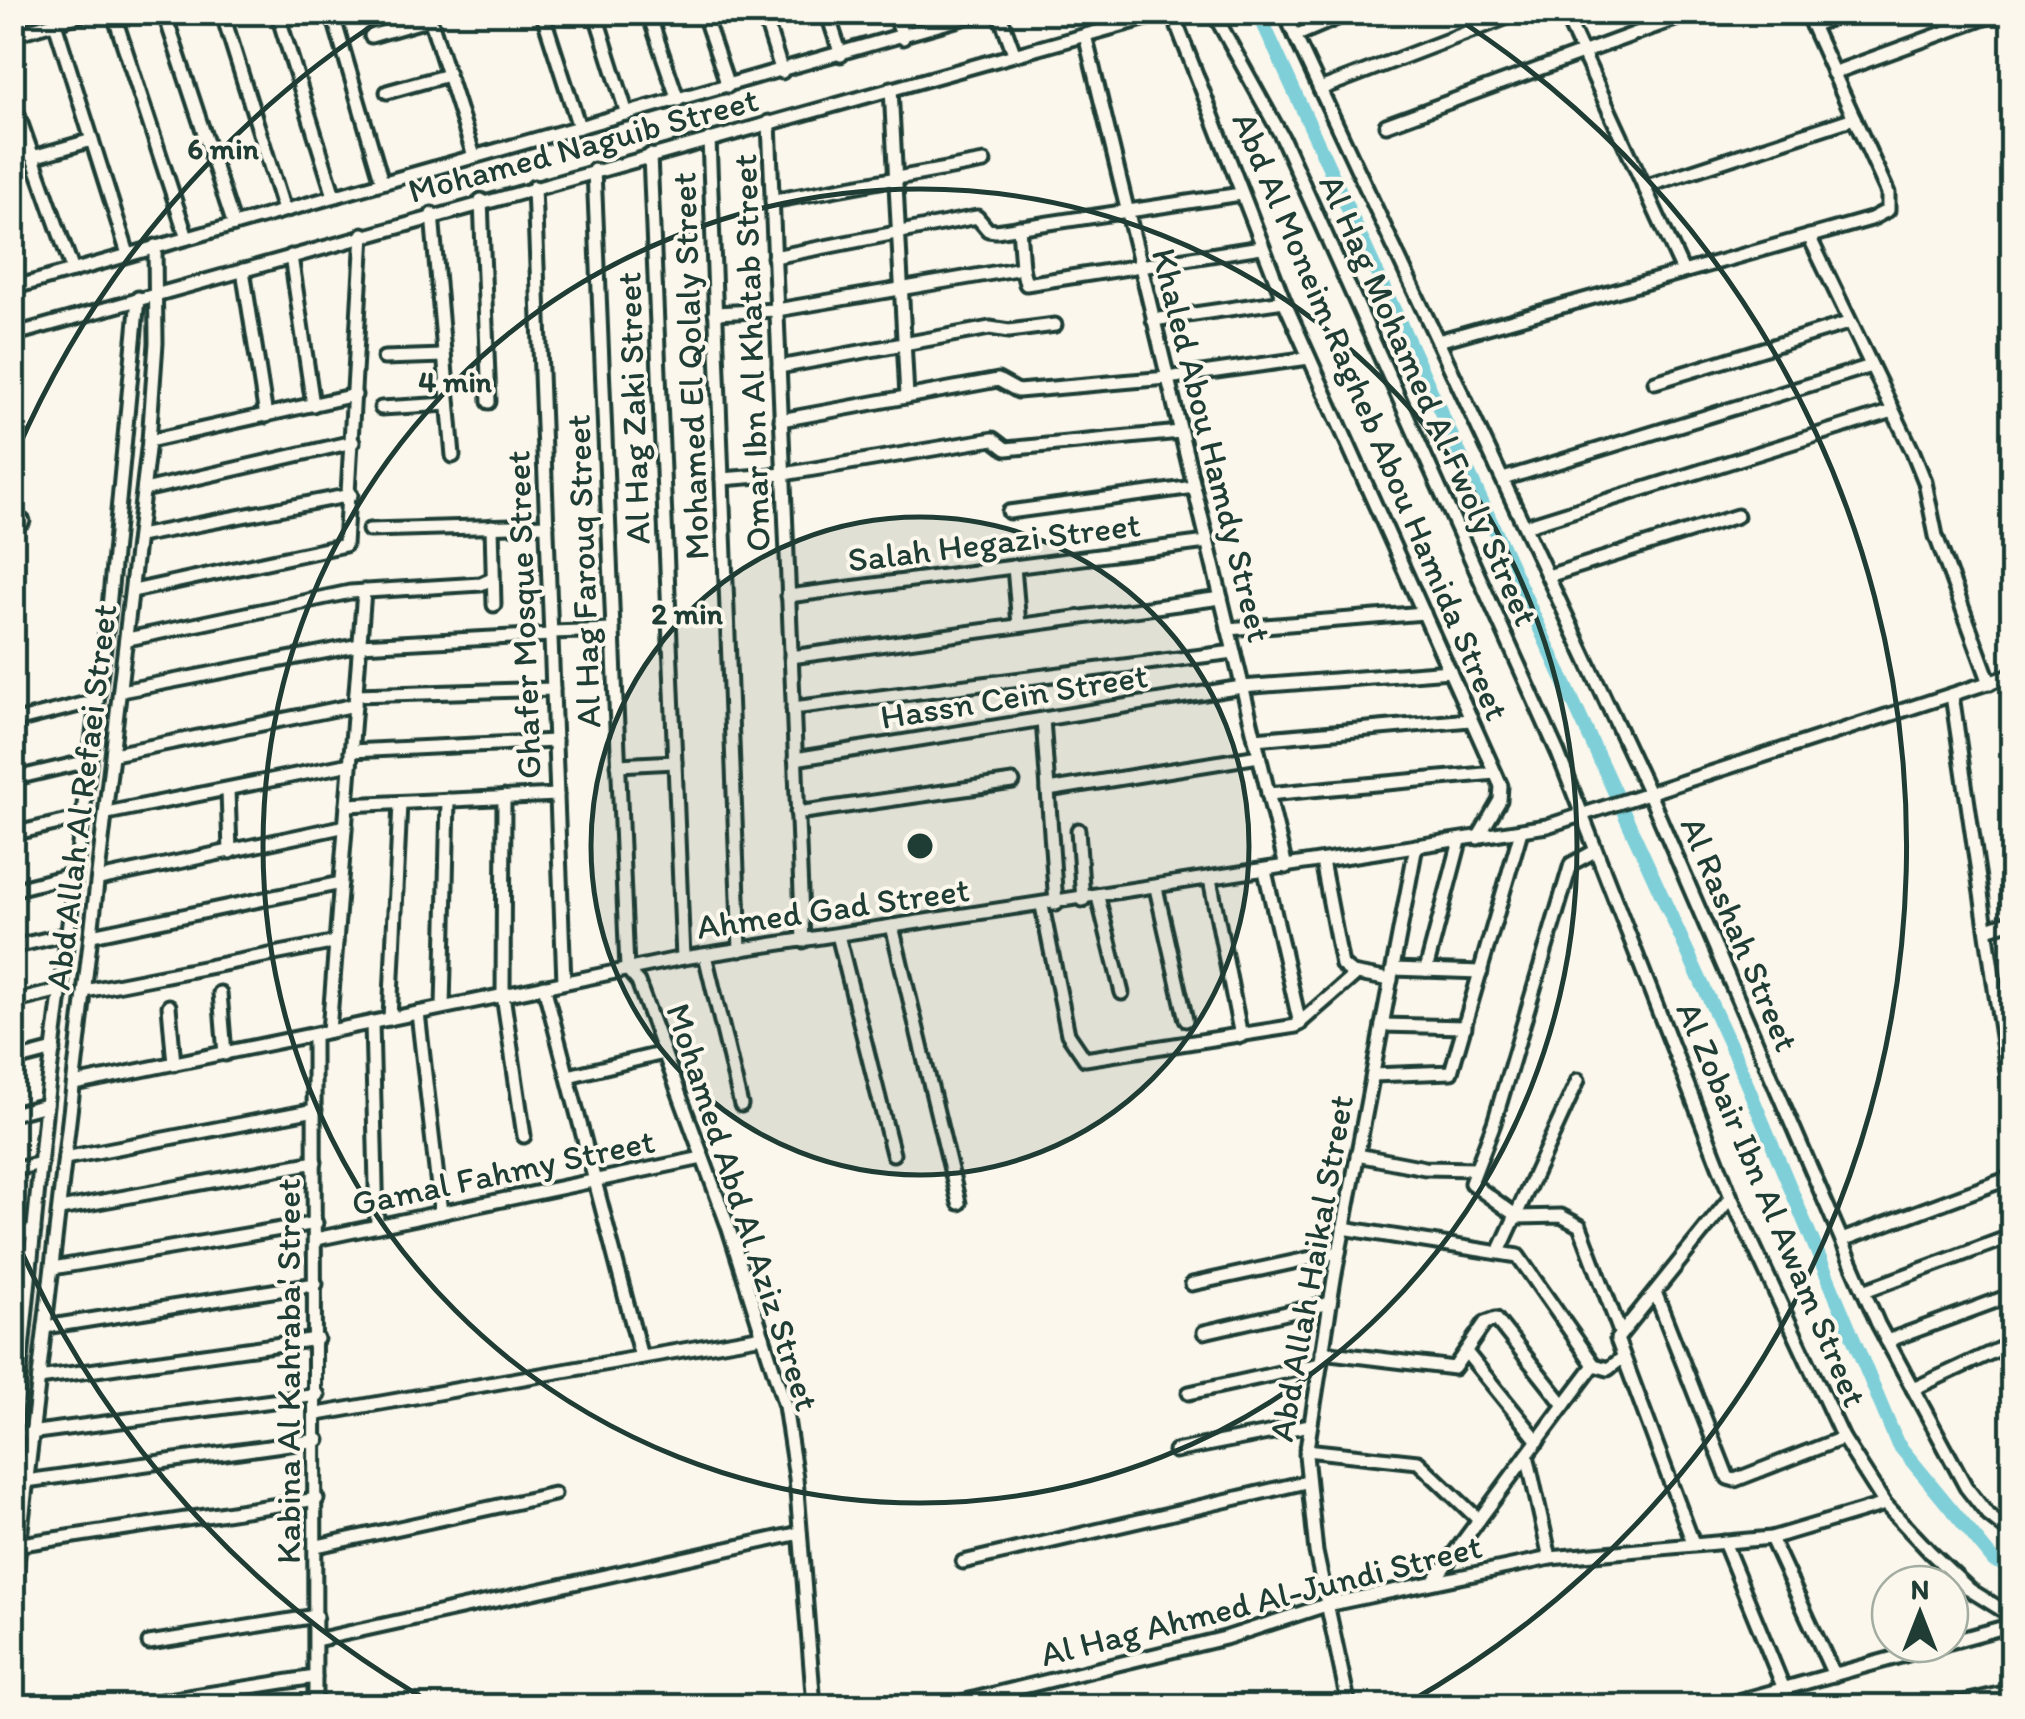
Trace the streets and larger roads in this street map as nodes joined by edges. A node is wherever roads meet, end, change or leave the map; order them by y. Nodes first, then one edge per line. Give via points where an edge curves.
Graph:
1 (91, 12) edge
2 (112, 12) edge
3 (164, 12) edge
4 (222, 12) edge
5 (277, 12) edge
6 (332, 12) edge
7 (542, 12) edge
8 (594, 12) edge
9 (648, 12) edge
10 (704, 12) edge
11 (763, 12) edge
12 (827, 12) edge
13 (894, 12) edge
14 (984, 12) edge
15 (999, 12) edge
16 (1170, 12) edge
17 (1213, 12) edge
18 (1284, 12) edge
19 (1351, 12) edge
20 (1521, 12) edge
21 (1564, 12) edge
22 (1694, 12) edge
23 (1806, 12) edge
24 (1846, 12) edge
25 (2001, 12) edge
26 (429, 16) edge
27 (959, 16) edge
28 (47, 20) edge
29 (1812, 26) junction
30 (12, 35) edge
31 (371, 36) dead end
32 (1084, 36) junction
33 (1295, 36) junction
34 (902, 38) junction
35 (1014, 54) junction
36 (1585, 54) junction
37 (842, 55) junction
38 (782, 72) junction
39 (1834, 73) junction
40 (448, 75) junction
41 (728, 86) junction
42 (891, 88) junction
43 (1320, 89) junction
44 (388, 92) dead end
45 (12, 98) edge
46 (678, 100) junction
47 (627, 114) junction
48 (1854, 118) junction
49 (769, 122) junction
50 (1386, 125) dead end
51 (579, 127) junction
52 (708, 139) junction
53 (92, 140) junction
54 (32, 155) junction
55 (650, 155) junction
56 (474, 156) junction
57 (12, 158) edge
58 (984, 162) dead end
59 (594, 170) junction
60 (896, 178) junction
61 (382, 182) junction
62 (534, 187) junction
63 (1644, 188) junction
64 (1241, 194) junction
65 (334, 196) junction
66 (482, 200) junction
67 (772, 201) junction
68 (284, 210) junction
69 (1127, 211) junction
70 (432, 214) junction
71 (234, 225) junction
72 (1020, 227) junction
73 (898, 233) junction
74 (362, 234) junction
75 (1809, 236) junction
76 (187, 238) junction
77 (155, 246) junction
78 (1261, 247) junction
79 (128, 254) junction
80 (291, 256) junction
81 (774, 257) junction
82 (1140, 264) junction
83 (1022, 268) junction
84 (1682, 269) junction
85 (72, 270) junction
86 (243, 270) junction
87 (12, 288) edge
88 (901, 290) junction
89 (158, 292) junction
90 (138, 298) junction
91 (1284, 301) junction
92 (776, 310) junction
93 (715, 313) junction
94 (1154, 320) junction
95 (1848, 323) junction
96 (1055, 325) dead end
97 (12, 334) edge
98 (1438, 341) junction
99 (904, 345) junction
100 (444, 356) junction
101 (384, 358) dead end
102 (1309, 358) junction
103 (779, 366) junction
104 (1871, 366) junction
105 (1168, 378) junction
106 (1655, 382) dead end
107 (356, 395) junction
108 (906, 397) junction
109 (489, 402) dead end
110 (448, 404) junction
111 (313, 405) junction
112 (381, 408) dead end
113 (1890, 412) junction
114 (266, 416) junction
115 (781, 420) junction
116 (1180, 432) junction
117 (149, 441) junction
118 (353, 442) junction
119 (453, 456) dead end
120 (784, 474) junction
121 (722, 478) junction
122 (1502, 479) junction
123 (1194, 487) junction
124 (144, 490) junction
125 (351, 494) junction
126 (1009, 512) dead end
127 (1737, 516) dead end
128 (547, 524) junction
129 (492, 526) junction
130 (1525, 526) junction
131 (369, 530) dead end
132 (139, 536) junction
133 (1207, 542) junction
134 (1014, 567) junction
135 (1548, 576) junction
136 (492, 579) junction
137 (364, 590) junction
138 (133, 591) junction
139 (788, 596) junction
140 (1221, 598) junction
141 (494, 605) dead end
142 (1424, 613) junction
143 (1020, 626) junction
144 (1228, 629) junction
145 (613, 630) junction
146 (551, 633) junction
147 (128, 639) junction
148 (360, 645) junction
149 (1234, 652) junction
150 (791, 657) junction
151 (1450, 672) junction
152 (2012, 675) edge
153 (1990, 682) junction
154 (1242, 687) junction
155 (553, 689) junction
156 (122, 692) junction
157 (1952, 695) junction
158 (355, 700) junction
159 (95, 702) junction
160 (793, 708) junction
161 (1043, 719) junction
162 (1470, 720) junction
163 (12, 722) edge
164 (1255, 738) junction
165 (555, 742) junction
166 (114, 754) junction
167 (1259, 756) junction
168 (351, 757) junction
169 (795, 758) junction
170 (88, 761) junction
171 (675, 762) junction
172 (618, 766) junction
173 (1495, 773) junction
174 (12, 779) edge
175 (1013, 782) dead end
176 (228, 790) junction
177 (1048, 790) junction
178 (1648, 791) junction
179 (556, 794) junction
180 (1268, 794) junction
181 (504, 797) junction
182 (448, 800) junction
183 (400, 803) junction
184 (347, 806) junction
185 (106, 813) junction
186 (797, 813) junction
187 (1582, 816) junction
188 (81, 818) junction
189 (346, 826) junction
190 (1078, 830) dead end
191 (1521, 832) junction
192 (12, 834) edge
193 (1478, 838) junction
194 (1460, 841) junction
195 (1416, 846) junction
196 (230, 852) junction
197 (1595, 852) junction
198 (1322, 862) junction
199 (1286, 867) junction
200 (1265, 870) junction
201 (74, 874) junction
202 (99, 878) junction
203 (1210, 880) junction
204 (341, 883) junction
205 (1156, 888) junction
206 (12, 890) edge
207 (1098, 898) junction
208 (1083, 900) junction
209 (1056, 904) junction
210 (1042, 906) junction
211 (2012, 921) edge
212 (892, 926) junction
213 (1986, 929) junction
214 (68, 934) junction
215 (92, 934) junction
216 (838, 935) junction
217 (803, 941) junction
218 (336, 942) junction
219 (12, 947) edge
220 (740, 950) junction
221 (705, 955) junction
222 (684, 958) junction
223 (628, 969) junction
224 (1426, 970) junction
225 (1481, 972) junction
226 (1356, 974) junction
227 (1392, 975) junction
228 (564, 982) junction
229 (544, 986) junction
230 (61, 990) junction
231 (86, 991) junction
232 (220, 994) dead end
233 (1122, 994) dead end
234 (503, 995) junction
235 (12, 1002) edge
236 (169, 1006) dead end
237 (443, 1007) junction
238 (418, 1012) junction
239 (390, 1019) junction
240 (1186, 1020) dead end
241 (372, 1022) junction
242 (1300, 1024) junction
243 (1382, 1025) junction
244 (1465, 1028) junction
245 (329, 1031) junction
246 (314, 1035) junction
247 (1242, 1036) junction
248 (54, 1050) junction
249 (664, 1053) junction
250 (225, 1054) junction
251 (12, 1061) edge
252 (174, 1064) junction
253 (1373, 1075) junction
254 (568, 1076) junction
255 (1578, 1080) dead end
256 (74, 1084) junction
257 (740, 1104) dead end
258 (46, 1105) junction
259 (2012, 1105) edge
260 (314, 1110) junction
261 (12, 1114) edge
262 (524, 1136) dead end
263 (893, 1154) dead end
264 (1357, 1155) junction
265 (66, 1158) junction
266 (702, 1158) junction
267 (41, 1162) junction
268 (315, 1162) junction
269 (1476, 1169) junction
270 (12, 1170) edge
271 (2012, 1177) edge
272 (595, 1180) junction
273 (1731, 1198) junction
274 (959, 1203) dead end
275 (60, 1209) junction
276 (441, 1213) junction
277 (1518, 1217) junction
278 (316, 1223) junction
279 (377, 1226) junction
280 (1343, 1228) junction
281 (34, 1231) junction
282 (12, 1234) edge
283 (2012, 1236) edge
284 (316, 1239) junction
285 (1842, 1240) junction
286 (1339, 1252) junction
287 (1499, 1252) junction
288 (52, 1268) junction
289 (316, 1284) junction
290 (1192, 1284) dead end
291 (28, 1291) junction
292 (1864, 1291) junction
293 (1655, 1292) junction
294 (12, 1293) edge
295 (2012, 1295) edge
296 (1330, 1303) junction
297 (46, 1327) junction
298 (1204, 1332) dead end
299 (1620, 1332) junction
300 (763, 1336) junction
301 (317, 1339) junction
302 (1888, 1341) junction
303 (2012, 1343) edge
304 (1466, 1352) junction
305 (641, 1356) junction
306 (1321, 1358) junction
307 (1622, 1358) junction
308 (1594, 1365) junction
309 (39, 1378) junction
310 (1913, 1389) junction
311 (1188, 1393) dead end
312 (318, 1395) junction
313 (1564, 1406) junction
314 (318, 1414) junction
315 (1310, 1424) junction
316 (33, 1432) junction
317 (14, 1435) edge
318 (1843, 1438) junction
319 (318, 1440) junction
320 (1538, 1441) junction
321 (1306, 1450) junction
322 (12, 1452) edge
323 (1175, 1452) dead end
324 (1527, 1455) junction
325 (27, 1481) junction
326 (1306, 1482) junction
327 (12, 1483) edge
328 (554, 1494) dead end
329 (317, 1499) junction
330 (1885, 1504) junction
331 (1478, 1520) junction
332 (18, 1529) edge
333 (800, 1533) junction
334 (2012, 1534) edge
335 (1771, 1538) junction
336 (1724, 1542) junction
337 (1693, 1543) junction
338 (16, 1545) edge
339 (317, 1546) junction
340 (1550, 1558) junction
341 (963, 1562) dead end
342 (1432, 1582) junction
343 (13, 1591) edge
344 (1326, 1605) junction
345 (12, 1606) edge
346 (316, 1616) junction
347 (2012, 1616) edge
348 (2012, 1625) edge
349 (1970, 1637) edge
350 (316, 1640) junction
351 (149, 1643) dead end
352 (1873, 1664) edge
353 (1834, 1675) junction
354 (316, 1678) junction
355 (1784, 1689) junction
356 (2012, 1691) edge
357 (1752, 1702) edge
358 (130, 1706) edge
359 (315, 1706) edge
360 (814, 1706) edge
361 (946, 1706) edge
362 (1349, 1706) edge
363 (1721, 1706) edge
364 (1948, 1706) edge

1 - 28 street
2 - 76 street
3 - 71 street
4 - 68 street
5 - 65 street
6 - 61 street
7 - 51 street
8 - 47 street
9 - 46 street
10 - 41 street
11 - 38 street
12 - 37 street
13 - 34 street
14 - 27 street, Mohamed Naguib Street
15 - 35 street
16 - 32 street, Mohamed Naguib Street
16 - 64 street, Abd Al Moneim Ragheb Abou Hamida Street
17 - 187 street, Al Hag Mohamed Al Fwoly Street via 1282,138
18 - 33 street, Al Rashah Street
19 - 33 street
20 - 43 street
21 - 36 street
22 - 36 street
23 - 29 street
24 - 29 street
25 - 39 street
26 - 31 street
26 - 40 street
27 - 34 street, Mohamed Naguib Street
28 - 30 street
28 - 53 street
29 - 39 street
32 - 35 street, Mohamed Naguib Street
32 - 69 street, Khaled Abou Hamdy Street
33 - 43 street, Al Rashah Street
34 - 37 street, Mohamed Naguib Street
35 - 42 street, Mohamed Naguib Street
36 - 50 street
36 - 63 street
37 - 38 street, Mohamed Naguib Street
38 - 41 street, Mohamed Naguib Street
39 - 48 street
40 - 44 street
40 - 56 street
41 - 46 street, Mohamed Naguib Street
42 - 49 street, Mohamed Naguib Street
42 - 60 street
43 - 98 street, Al Rashah Street
45 - 54 street
46 - 47 street, Mohamed Naguib Street
47 - 51 street, Mohamed Naguib Street
48 - 63 street
48 - 75 street via 1888,194 1888,210
49 - 52 street, Mohamed Naguib Street
49 - 67 street, Omar Ibn Al Khatab Street
51 - 56 street, Mohamed Naguib Street
52 - 55 street, Mohamed Naguib Street
52 - 93 street, Mohamed El Qolaly Street
53 - 54 street
53 - 79 street
54 - 57 street
54 - 85 street
55 - 59 street, Mohamed Naguib Street
55 - 171 street, Al Hag Zaki Street
56 - 61 street, Mohamed Naguib Street
58 - 60 street
59 - 62 street, Mohamed Naguib Street
59 - 145 street, Al Hag Farouq Street
60 - 67 street
60 - 73 street
61 - 65 street, Mohamed Naguib Street
62 - 66 street, Mohamed Naguib Street
62 - 128 street, Ghafer Mosque Street
63 - 84 street
64 - 69 street
64 - 78 street, Abd Al Moneim Ragheb Abou Hamida Street
65 - 68 street, Mohamed Naguib Street
66 - 70 street, Mohamed Naguib Street
66 - 109 street
67 - 81 street, Omar Ibn Al Khatab Street
68 - 71 street, Mohamed Naguib Street
69 - 72 street
69 - 82 street, Khaled Abou Hamdy Street
70 - 74 street, Mohamed Naguib Street
70 - 100 street
71 - 76 street, Mohamed Naguib Street
72 - 73 street via 990,231 979,217
72 - 83 street
73 - 81 street
73 - 88 street
74 - 80 street, Mohamed Naguib Street
74 - 107 street
75 - 84 street
75 - 95 street
76 - 77 street, Mohamed Naguib Street
77 - 79 street, Mohamed Naguib Street
77 - 89 street, Abd Allah Al Refaei Street
78 - 82 street
78 - 91 street, Abd Al Moneim Ragheb Abou Hamida Street
79 - 85 street, Mohamed Naguib Street
80 - 86 street, Mohamed Naguib Street
80 - 111 street
81 - 92 street, Omar Ibn Al Khatab Street
82 - 83 street via 1026,284
82 - 94 street, Khaled Abou Hamdy Street
83 - 88 street
84 - 98 street
85 - 87 street, Mohamed Naguib Street
86 - 89 street, Mohamed Naguib Street
86 - 114 street
88 - 92 street
88 - 99 street
89 - 90 street, Mohamed Naguib Street
89 - 117 street, Abd Allah Al Refaei Street
90 - 97 street, Mohamed Naguib Street
90 - 159 street, Abd Allah Al Refaei Street
91 - 94 street
91 - 102 street, Abd Al Moneim Ragheb Abou Hamida Street
92 - 93 street
92 - 103 street, Omar Ibn Al Khatab Street
93 - 121 street, Mohamed El Qolaly Street
94 - 105 street, Khaled Abou Hamdy Street
95 - 104 street
95 - 106 street
96 - 99 street via 990,328
98 - 122 street, Al Rashah Street
99 - 103 street
99 - 108 street
100 - 101 street
100 - 110 street
102 - 105 street
102 - 142 street, Abd Al Moneim Ragheb Abou Hamida Street
103 - 115 street, Omar Ibn Al Khatab Street
104 - 113 street
104 - 122 street
105 - 108 street via 1018,392 998,380
105 - 116 street, Khaled Abou Hamdy Street
107 - 111 street
107 - 118 street
108 - 115 street
110 - 112 street
110 - 119 street
111 - 114 street
113 - 130 street
113 - 153 street via 1925,482 1936,536
114 - 117 street
115 - 120 street, Omar Ibn Al Khatab Street
116 - 120 street via 1006,450 992,440
116 - 123 street, Khaled Abou Hamdy Street
117 - 124 street, Abd Allah Al Refaei Street
118 - 124 street
118 - 125 street
120 - 121 street
120 - 139 street, Omar Ibn Al Khatab Street
121 - 220 street, Mohamed El Qolaly Street
122 - 130 street, Al Rashah Street
123 - 126 street
123 - 133 street, Khaled Abou Hamdy Street
124 - 132 street, Abd Allah Al Refaei Street
125 - 132 street
125 - 138 street via 345,545
127 - 135 street
128 - 129 street
128 - 146 street, Ghafer Mosque Street
129 - 131 street
129 - 136 street
130 - 135 street, Al Rashah Street
132 - 138 street, Abd Allah Al Refaei Street
133 - 134 street, Salah Hegazi Street
133 - 140 street, Khaled Abou Hamdy Street
134 - 139 street, Salah Hegazi Street
134 - 143 street
135 - 178 street, Al Rashah Street
136 - 137 street
136 - 141 street
137 - 147 street
137 - 148 street
138 - 147 street, Abd Allah Al Refaei Street
139 - 150 street, Omar Ibn Al Khatab Street
140 - 143 street
140 - 144 street, Khaled Abou Hamdy Street
142 - 144 street
142 - 151 street, Abd Al Moneim Ragheb Abou Hamida Street
143 - 150 street
144 - 149 street, Khaled Abou Hamdy Street
145 - 146 street
145 - 172 street, Al Hag Farouq Street
146 - 148 street
146 - 155 street, Ghafer Mosque Street
147 - 156 street, Abd Allah Al Refaei Street
148 - 156 street
148 - 158 street
149 - 154 street, Khaled Abou Hamdy Street
149 - 160 street
150 - 160 street, Omar Ibn Al Khatab Street
151 - 154 street, Hassn Cein Street
151 - 162 street, Abd Al Moneim Ragheb Abou Hamida Street
152 - 153 street, Ahmed Gad Street
153 - 157 street, Ahmed Gad Street
154 - 161 street, Hassn Cein Street
154 - 164 street, Khaled Abou Hamdy Street
155 - 158 street
155 - 165 street, Ghafer Mosque Street
156 - 166 street, Abd Allah Al Refaei Street
157 - 178 street, Ahmed Gad Street
157 - 213 street
158 - 166 street
158 - 168 street
159 - 163 street
159 - 170 street, Abd Allah Al Refaei Street
160 - 169 street, Omar Ibn Al Khatab Street
161 - 169 street, Hassn Cein Street
161 - 177 street
162 - 164 street
162 - 173 street, Abd Al Moneim Ragheb Abou Hamida Street
164 - 167 street, Khaled Abou Hamdy Street
165 - 168 street
165 - 179 street, Ghafer Mosque Street
166 - 185 street, Abd Allah Al Refaei Street
167 - 177 street
167 - 180 street, Khaled Abou Hamdy Street
168 - 176 street
168 - 184 street
169 - 186 street, Omar Ibn Al Khatab Street
170 - 174 street
170 - 188 street, Abd Allah Al Refaei Street
171 - 172 street
171 - 222 street, Al Hag Zaki Street
172 - 223 street, Al Hag Farouq Street
173 - 180 street
173 - 193 street, Abd Al Moneim Ragheb Abou Hamida Street via 1502,796
175 - 186 street
176 - 185 street
176 - 196 street
177 - 209 street
178 - 187 street, Ahmed Gad Street
178 - 285 street, Al Rashah Street
179 - 181 street
179 - 228 street, Ghafer Mosque Street
180 - 199 street, Khaled Abou Hamdy Street
181 - 182 street
181 - 234 street
182 - 183 street
182 - 237 street
183 - 184 street
183 - 239 street
184 - 189 street
185 - 202 street, Abd Allah Al Refaei Street
186 - 217 street, Omar Ibn Al Khatab Street
187 - 191 street, Ahmed Gad Street
187 - 197 street, Al Zobair Ibn Al Awam Street
188 - 192 street
188 - 201 street, Abd Allah Al Refaei Street
189 - 196 street
189 - 204 street
190 - 208 street
191 - 193 street, Ahmed Gad Street
191 - 225 street
193 - 194 street, Ahmed Gad Street
194 - 195 street, Ahmed Gad Street
194 - 224 street
195 - 198 street, Ahmed Gad Street
195 - 227 street, Abd Allah Haikal Street
196 - 202 street
197 - 269 street via 1571,864
197 - 273 street, Al Zobair Ibn Al Awam Street
198 - 199 street, Ahmed Gad Street
198 - 226 street via 1341,961
199 - 200 street, Ahmed Gad Street
200 - 203 street, Ahmed Gad Street
200 - 242 street
201 - 206 street
201 - 214 street, Abd Allah Al Refaei Street
202 - 215 street, Abd Allah Al Refaei Street
203 - 205 street, Ahmed Gad Street
203 - 247 street
204 - 215 street
204 - 218 street
205 - 207 street, Ahmed Gad Street
205 - 240 street
207 - 208 street, Ahmed Gad Street
207 - 233 street
208 - 209 street, Ahmed Gad Street
209 - 210 street, Ahmed Gad Street
210 - 212 street, Ahmed Gad Street
210 - 247 street via 1068,1034 1085,1058
211 - 213 street
212 - 216 street, Ahmed Gad Street
212 - 274 street
213 - 259 street
214 - 219 street
214 - 230 street, Abd Allah Al Refaei Street
215 - 231 street, Abd Allah Al Refaei Street
216 - 217 street, Ahmed Gad Street
216 - 263 street
217 - 220 street, Ahmed Gad Street
218 - 231 street
218 - 245 street
220 - 221 street, Ahmed Gad Street
221 - 222 street, Ahmed Gad Street
221 - 257 street
222 - 223 street, Ahmed Gad Street
223 - 228 street, Ahmed Gad Street
223 - 249 street, Mohamed Abd Al Aziz Street
224 - 225 street
224 - 227 street
225 - 244 street
226 - 227 street
226 - 242 street
227 - 243 street, Abd Allah Haikal Street
228 - 229 street, Ahmed Gad Street
229 - 234 street, Ahmed Gad Street
229 - 254 street
230 - 235 street
230 - 248 street, Abd Allah Al Refaei Street
231 - 256 street, Abd Allah Al Refaei Street
232 - 250 street
234 - 237 street, Ahmed Gad Street
234 - 262 street
236 - 252 street
237 - 238 street, Ahmed Gad Street
238 - 239 street, Ahmed Gad Street
238 - 276 street
239 - 241 street, Ahmed Gad Street
241 - 245 street, Ahmed Gad Street
241 - 279 street
242 - 247 street
243 - 244 street
243 - 253 street, Abd Allah Haikal Street
244 - 253 street via 1448,1074
245 - 246 street, Ahmed Gad Street
246 - 250 street, Ahmed Gad Street
246 - 260 street, Kabina Al Kahraba' Street
248 - 251 street
248 - 258 street, Abd Allah Al Refaei Street
249 - 254 street
249 - 266 street, Mohamed Abd Al Aziz Street
250 - 252 street, Ahmed Gad Street
252 - 256 street, Ahmed Gad Street
253 - 264 street, Abd Allah Haikal Street
254 - 272 street
255 - 277 street
256 - 265 street, Abd Allah Al Refaei Street
258 - 261 street
258 - 267 street, Abd Allah Al Refaei Street
260 - 265 street
260 - 268 street, Kabina Al Kahraba' Street
264 - 269 street via 1424,1168
264 - 280 street, Abd Allah Haikal Street
265 - 275 street, Abd Allah Al Refaei Street
266 - 272 street, Gamal Fahmy Street
266 - 300 street, Mohamed Abd Al Aziz Street
267 - 270 street
267 - 281 street, Abd Allah Al Refaei Street
268 - 275 street
268 - 278 street, Kabina Al Kahraba' Street
269 - 277 street via 1474,1188
271 - 285 street
272 - 276 street, Gamal Fahmy Street
272 - 305 street
273 - 293 street
273 - 318 street, Al Zobair Ibn Al Awam Street
275 - 288 street, Abd Allah Al Refaei Street
276 - 279 street, Gamal Fahmy Street
277 - 287 street
277 - 299 street via 1561,1216 1580,1226
278 - 284 street, Kabina Al Kahraba' Street
278 - 288 street
279 - 284 street, Gamal Fahmy Street
280 - 286 street, Abd Allah Haikal Street
280 - 287 street
281 - 282 street
281 - 291 street, Abd Allah Al Refaei Street
283 - 292 street
284 - 289 street, Kabina Al Kahraba' Street
285 - 292 street, Al Rashah Street
286 - 290 street
286 - 296 street, Abd Allah Haikal Street
287 - 308 street via 1526,1262
288 - 297 street, Abd Allah Al Refaei Street
289 - 297 street
289 - 301 street, Kabina Al Kahraba' Street
291 - 294 street
291 - 317 street, Abd Allah Al Refaei Street
292 - 302 street, Al Rashah Street
293 - 299 street
293 - 318 street via 1728,1478
295 - 302 street
296 - 298 street
296 - 306 street, Abd Allah Haikal Street
297 - 309 street, Abd Allah Al Refaei Street
299 - 307 street
300 - 305 street
300 - 333 street, Mohamed Abd Al Aziz Street via 785,1406
301 - 309 street
301 - 312 street, Kabina Al Kahraba' Street
302 - 310 street, Al Rashah Street
303 - 310 street
304 - 306 street via 1454,1368
304 - 313 street via 1485,1323 1500,1320
304 - 320 street
305 - 314 street
306 - 311 street
306 - 315 street, Abd Allah Haikal Street
307 - 308 street via 1608,1369
307 - 337 street
308 - 313 street
309 - 316 street, Abd Allah Al Refaei Street
310 - 334 street, Al Rashah Street via 1966,1487
312 - 314 street, Kabina Al Kahraba' Street
312 - 316 street
313 - 320 street
314 - 319 street, Kabina Al Kahraba' Street
315 - 321 street, Abd Allah Haikal Street
315 - 323 street
316 - 317 street
316 - 325 street, Abd Allah Al Refaei Street
317 - 322 street, Abd Allah Al Refaei Street
318 - 330 street, Al Zobair Ibn Al Awam Street
319 - 325 street
319 - 329 street, Kabina Al Kahraba' Street
320 - 324 street
321 - 326 street, Abd Allah Haikal Street
321 - 331 street via 1418,1462
324 - 331 street
324 - 340 street
325 - 327 street
325 - 332 street, Abd Allah Al Refaei Street
326 - 341 street
326 - 344 street, Abd Allah Haikal Street
328 - 339 street
329 - 338 street
329 - 339 street, Kabina Al Kahraba' Street
330 - 335 street, Al Hag Ahmed Al-Jundi Street
330 - 347 street, Al Zobair Ibn Al Awam Street via 1970,1590
331 - 342 street
332 - 338 street, Abd Allah Al Refaei Street
333 - 350 street
333 - 360 street, Mohamed Abd Al Aziz Street
335 - 336 street, Al Hag Ahmed Al-Jundi Street
335 - 353 street
336 - 337 street, Al Hag Ahmed Al-Jundi Street
336 - 355 street
337 - 340 street, Al Hag Ahmed Al-Jundi Street
338 - 343 street, Abd Allah Al Refaei Street
339 - 346 street, Kabina Al Kahraba' Street
340 - 342 street, Al Hag Ahmed Al-Jundi Street
342 - 344 street, Al Hag Ahmed Al-Jundi Street
343 - 345 street, Abd Allah Al Refaei Street
344 - 361 street, Al Hag Ahmed Al-Jundi Street via 1226,1638
344 - 362 street, Abd Allah Haikal Street
346 - 350 street, Kabina Al Kahraba' Street
346 - 351 street
348 - 349 street
350 - 354 street, Kabina Al Kahraba' Street
352 - 353 street
353 - 355 street
354 - 358 street
354 - 359 street, Kabina Al Kahraba' Street
355 - 357 street
356 - 364 street
357 - 363 street

